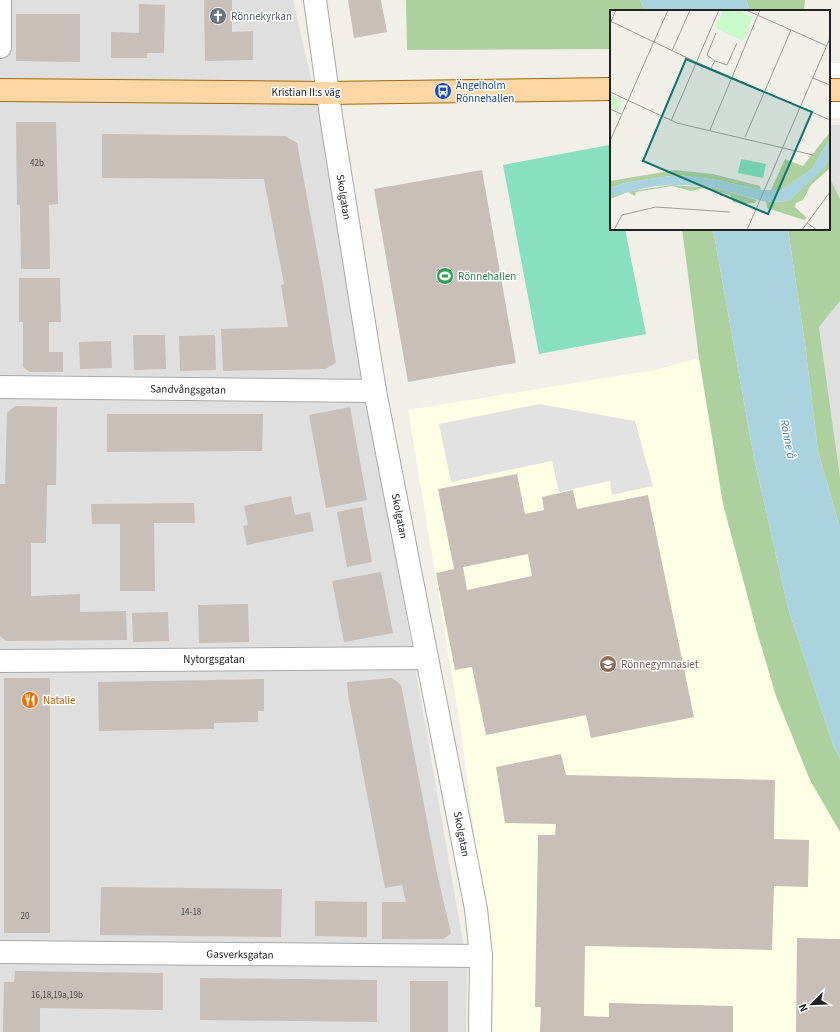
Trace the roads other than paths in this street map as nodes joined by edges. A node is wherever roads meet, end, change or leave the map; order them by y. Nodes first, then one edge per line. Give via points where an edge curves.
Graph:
1 (0, 0) edge
2 (315, 0) edge
3 (0, 47) edge
4 (610, 89) edge
5 (0, 90) edge
6 (328, 93) junction
7 (0, 387) edge
8 (376, 392) junction
9 (427, 658) junction
10 (0, 661) edge
11 (0, 952) edge
12 (481, 956) junction
13 (480, 1032) edge

1 - 3 street
2 - 6 street, Skolgatan
4 - 6 main road, Kristian II:s väg
5 - 6 main road, Kristian II:s väg
6 - 8 street, Skolgatan
7 - 8 street, Sandvångsgatan
8 - 9 street, Skolgatan
9 - 10 street, Nytorgsgatan
9 - 12 street, Skolgatan via 476,909
11 - 12 street, Gasverksgatan
12 - 13 street, Skolgatan

